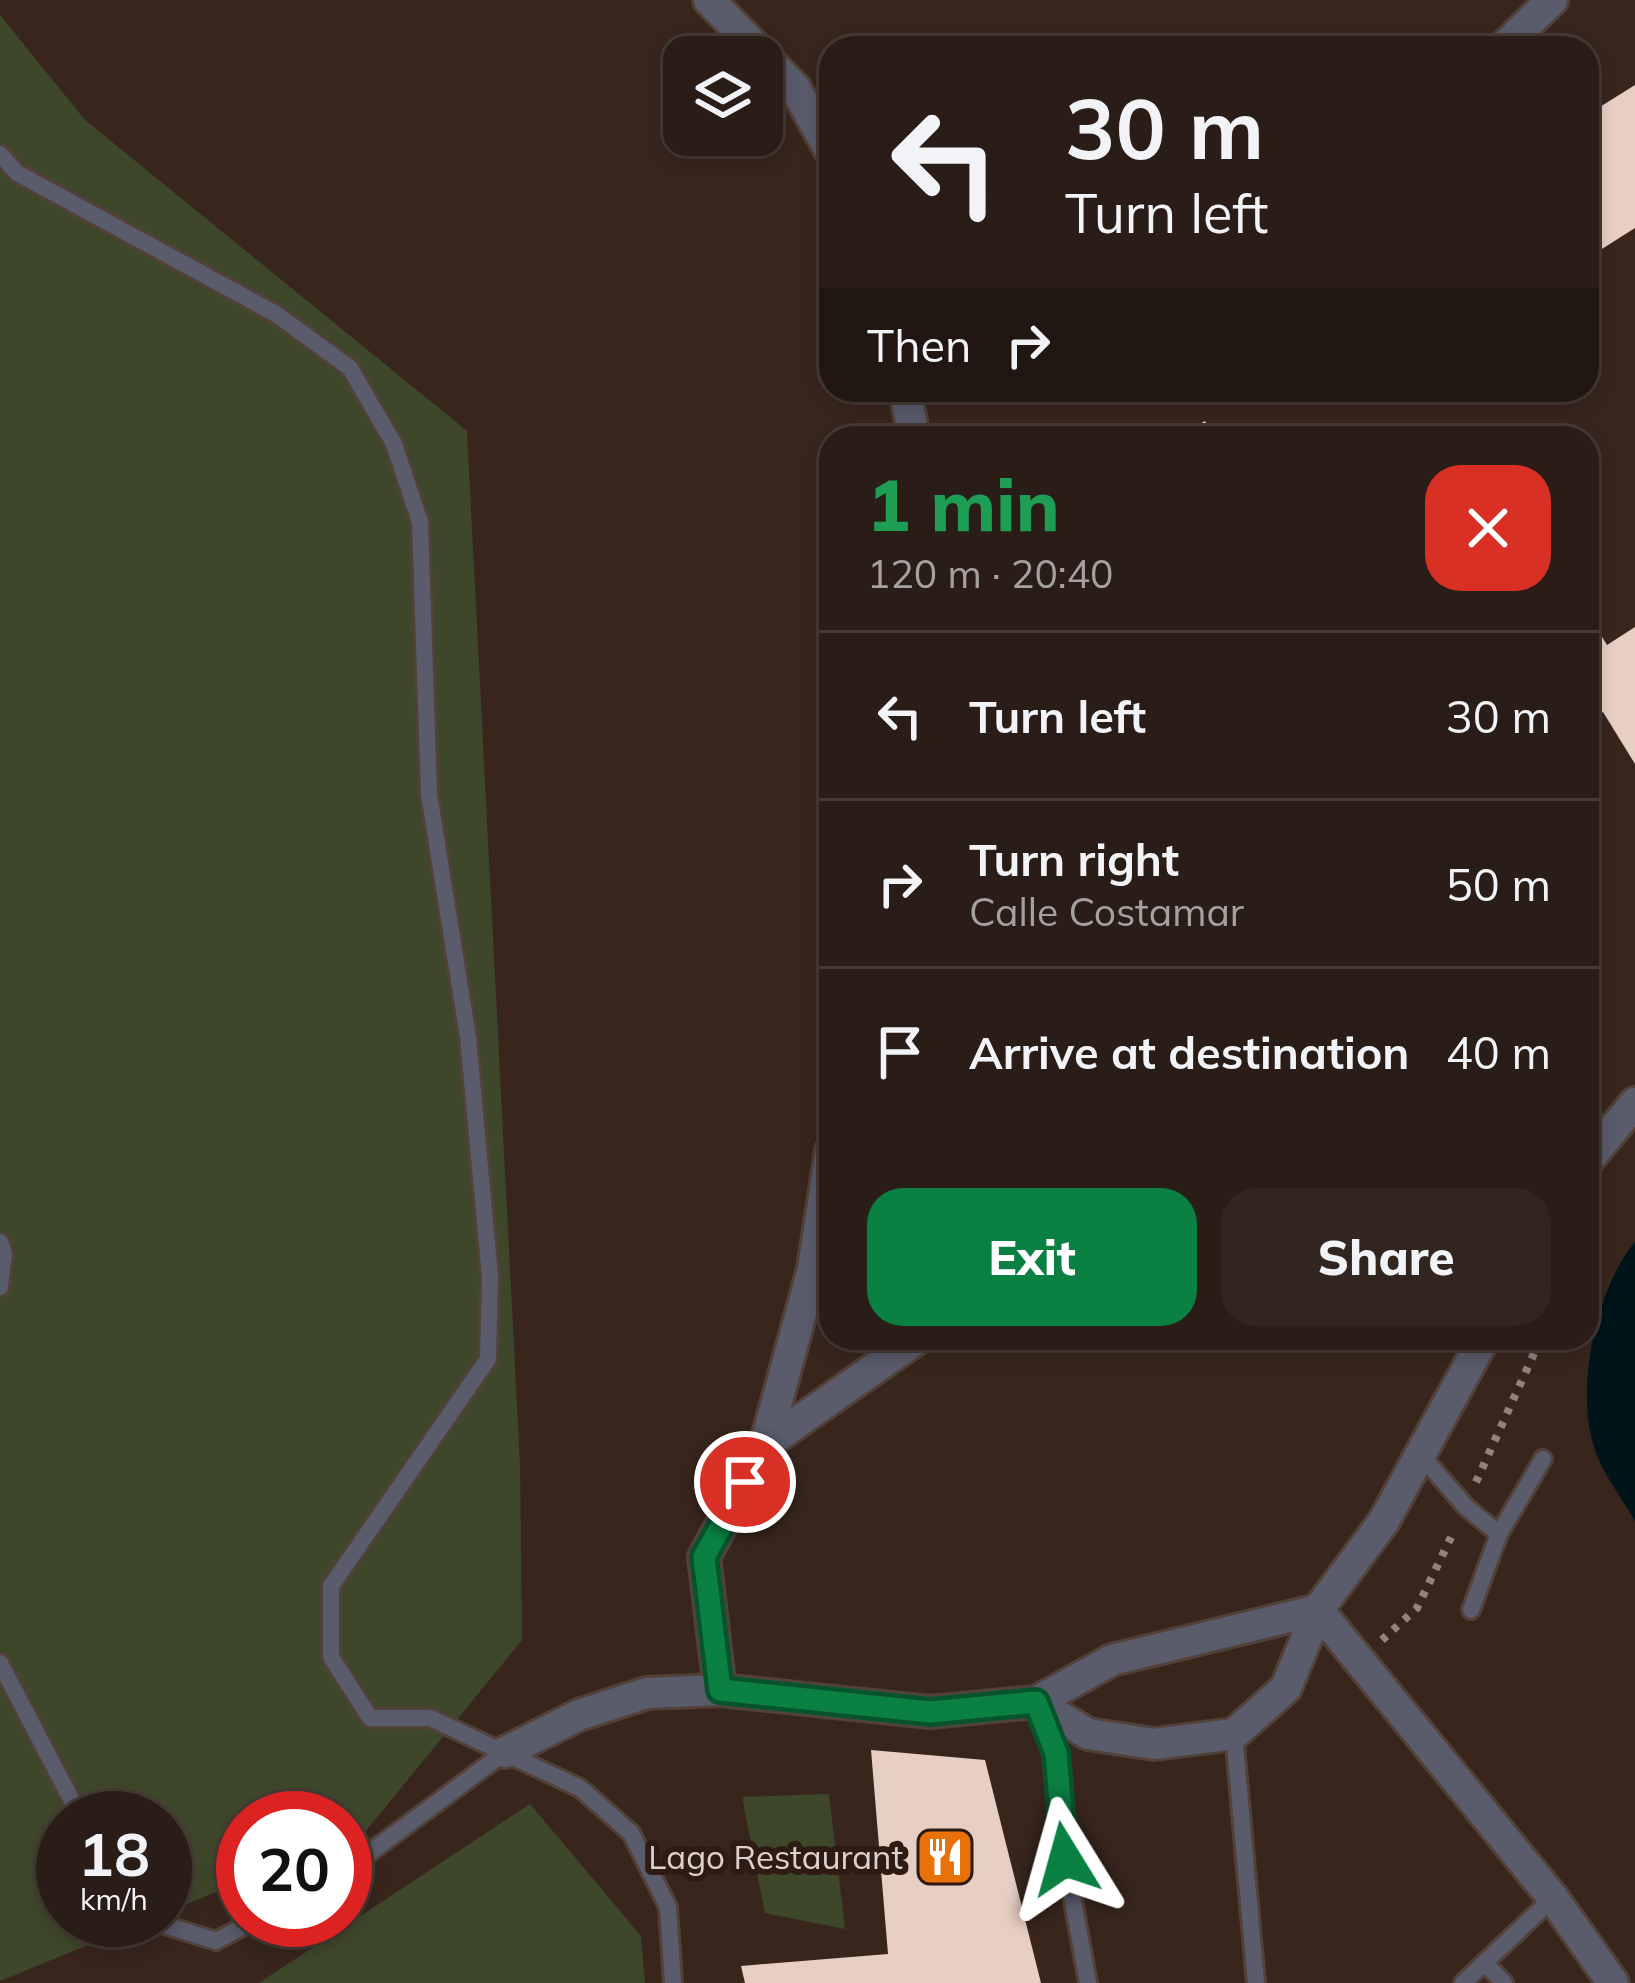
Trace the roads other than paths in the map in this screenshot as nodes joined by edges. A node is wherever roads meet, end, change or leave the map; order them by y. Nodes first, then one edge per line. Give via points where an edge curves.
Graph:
1 (709, 0) edge
2 (1552, 0) edge
3 (1515, 36) edge
4 (819, 131) edge
5 (0, 154) edge
6 (1635, 1103) edge
7 (1599, 1147) edge
8 (819, 1230) edge
9 (0, 1241) edge
10 (0, 1287) edge
11 (901, 1350) edge
12 (1477, 1350) edge
13 (765, 1445) junction
14 (1420, 1454) junction
15 (1543, 1459) dead end
16 (1498, 1534) junction
17 (1318, 1610) junction
18 (1471, 1610) dead end
19 (0, 1663) edge
20 (720, 1690) junction
21 (1036, 1702) junction
22 (1234, 1734) junction
23 (505, 1752) junction
24 (67, 1791) edge
25 (372, 1851) edge
26 (1553, 1898) junction
27 (1486, 1964) junction
28 (673, 1983) edge
29 (1088, 1983) edge
30 (1256, 1983) edge
31 (1463, 1983) edge
32 (1504, 1983) edge
33 (1613, 1983) edge

1 - 4 street via 795,88
2 - 3 street
5 - 23 lane via 17,173 276,314 350,368 394,444 420,522 429,794 468,1037 490,1276 488,1359 331,1586 331,1657 370,1718 430,1718
6 - 7 street
8 - 13 street
9 - 10 lane
11 - 13 street
12 - 14 street
13 - 20 street via 704,1557
14 - 16 lane
14 - 17 street via 1384,1521
15 - 16 lane
16 - 18 lane
17 - 21 street via 1112,1660
17 - 22 street via 1286,1688
17 - 26 street
19 - 24 lane
20 - 21 street via 930,1712
20 - 23 street via 647,1693 579,1714
21 - 22 street via 1088,1734 1154,1744
21 - 29 lane via 1056,1753 1058,1818
22 - 30 lane
23 - 25 lane
23 - 28 lane via 580,1788 631,1833 668,1907
26 - 27 lane
26 - 33 street
27 - 31 lane
27 - 32 lane

